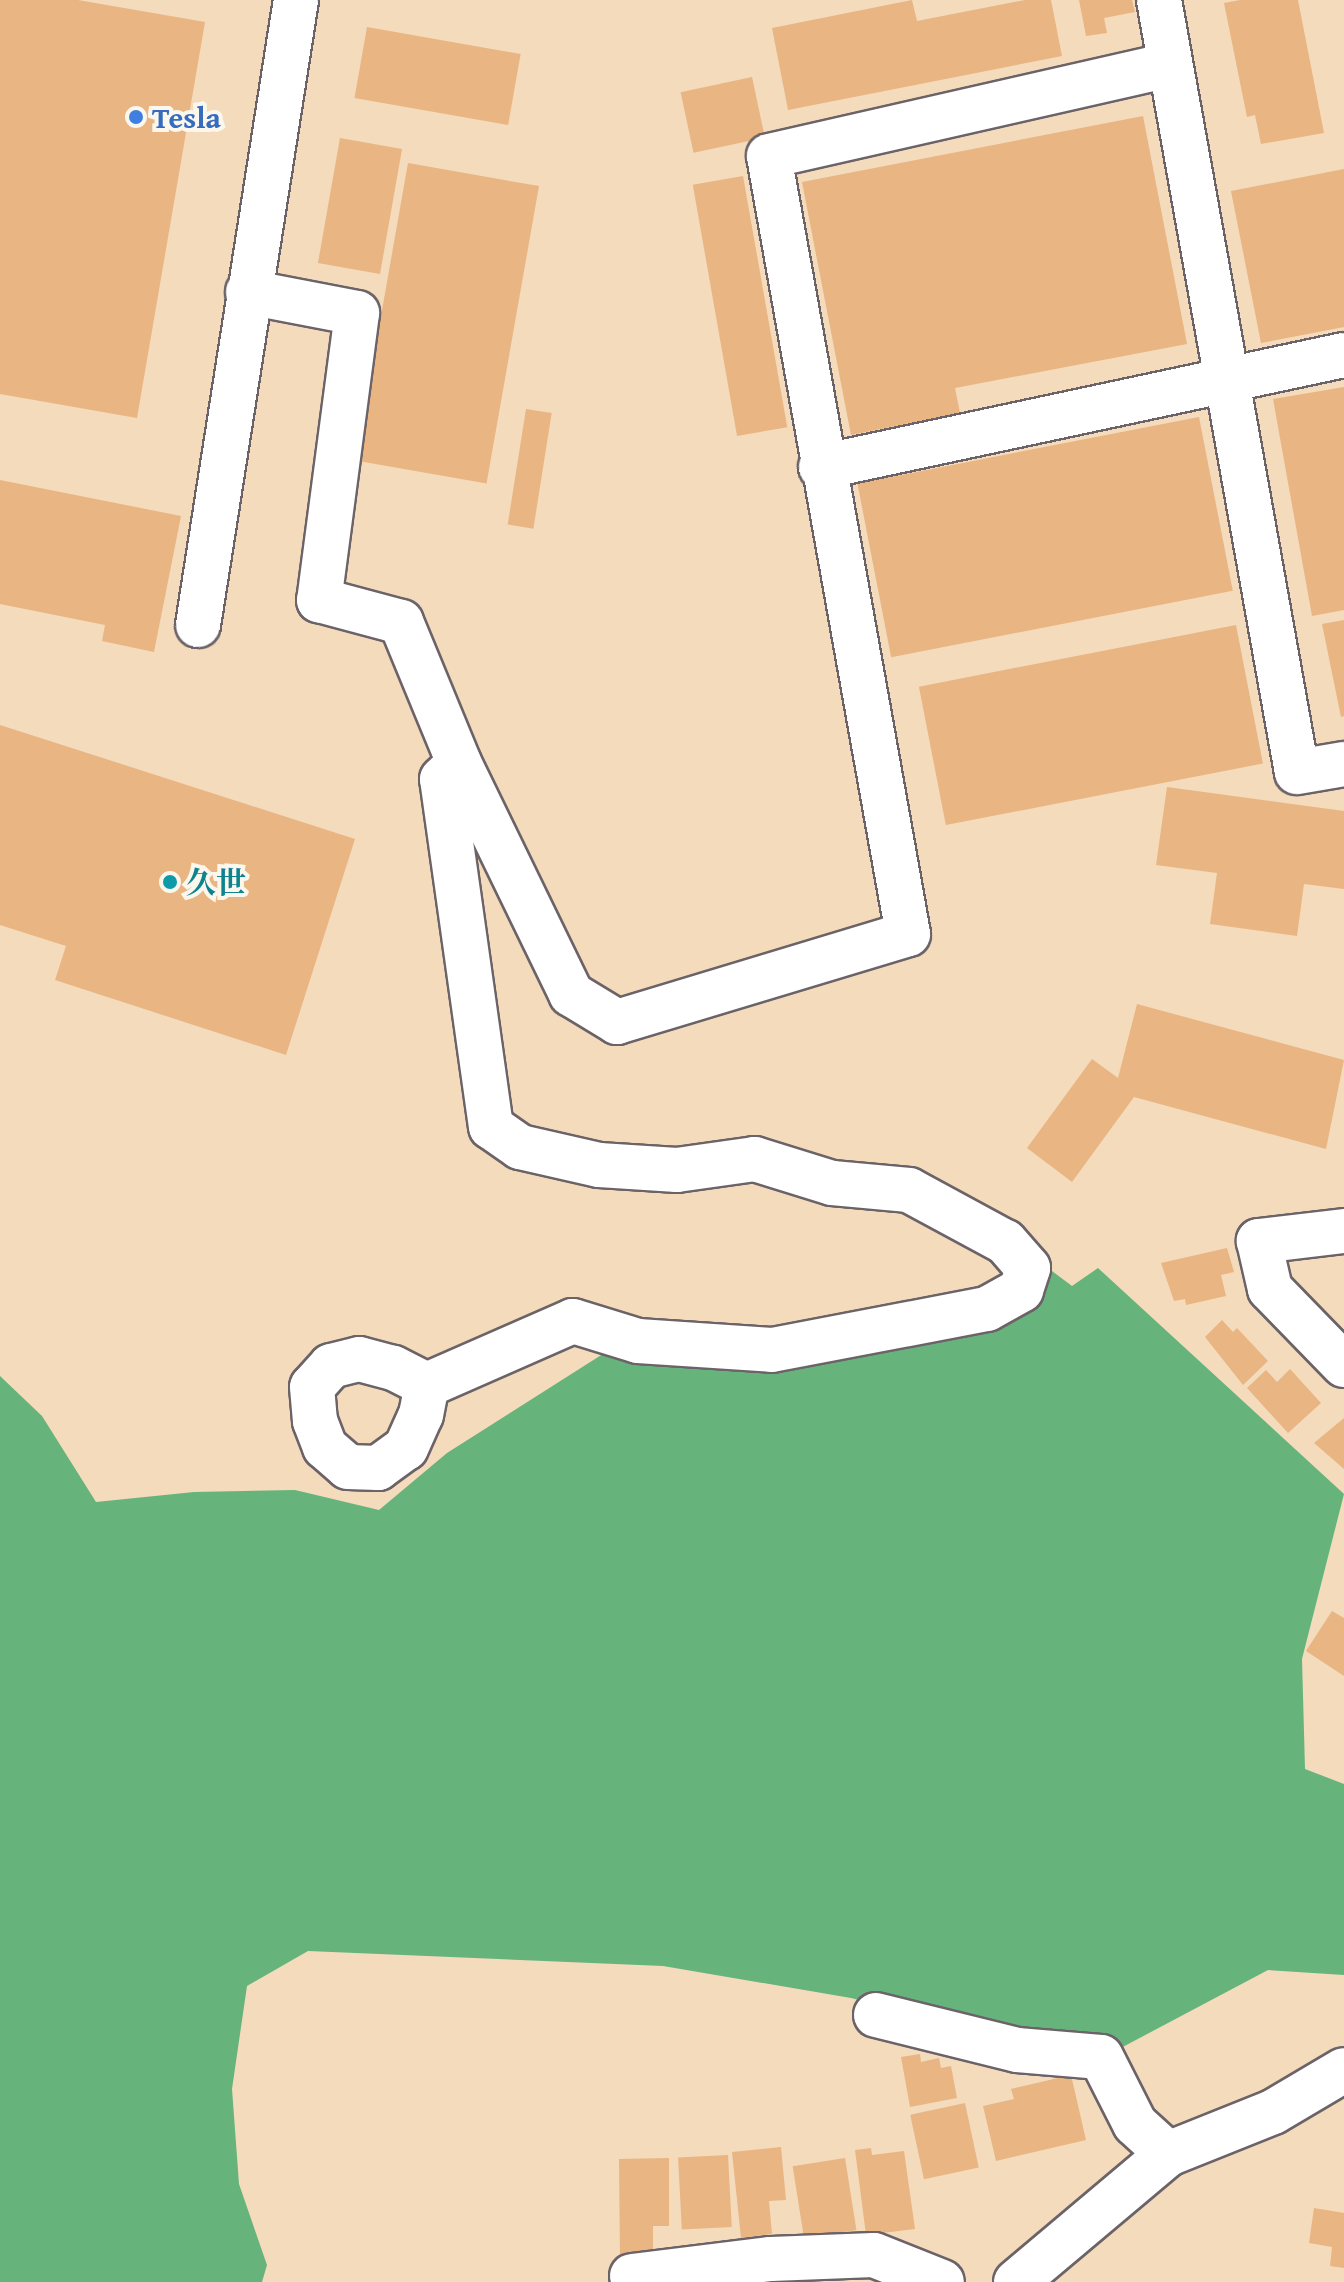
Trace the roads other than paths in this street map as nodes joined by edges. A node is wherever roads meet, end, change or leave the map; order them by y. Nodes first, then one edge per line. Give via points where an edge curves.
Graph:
1 (296, 0) edge
2 (1159, 0) edge
3 (1170, 65) junction
4 (248, 292) junction
5 (1344, 355) edge
6 (1228, 383) junction
7 (821, 467) junction
8 (198, 625) dead end
9 (459, 763) junction
10 (1344, 764) edge
11 (1344, 1231) edge
12 (1344, 1365) edge
13 (427, 1385) dead end
14 (876, 2015) dead end
15 (1344, 2070) edge
16 (1168, 2154) junction
17 (632, 2276) dead end
18 (942, 2282) edge
19 (1016, 2282) edge

1 - 4 street
2 - 3 street
3 - 6 street
3 - 7 street via 769,156
4 - 8 street
4 - 9 street via 357,313 319,600 401,622
5 - 6 street
6 - 7 street
6 - 10 street via 1297,772
7 - 9 street via 908,934 617,1022 571,994
9 - 13 street via 442,779 491,1127 520,1147 599,1165 677,1170 755,1159 832,1183 909,1190 1005,1242 1028,1268 1021,1290 987,1309 772,1350 638,1341 573,1321
11 - 12 street via 1259,1241 1270,1289
14 - 16 street via 1017,2050 1101,2057 1135,2124
15 - 16 street via 1273,2112
16 - 19 street
17 - 18 street via 771,2259 874,2255

